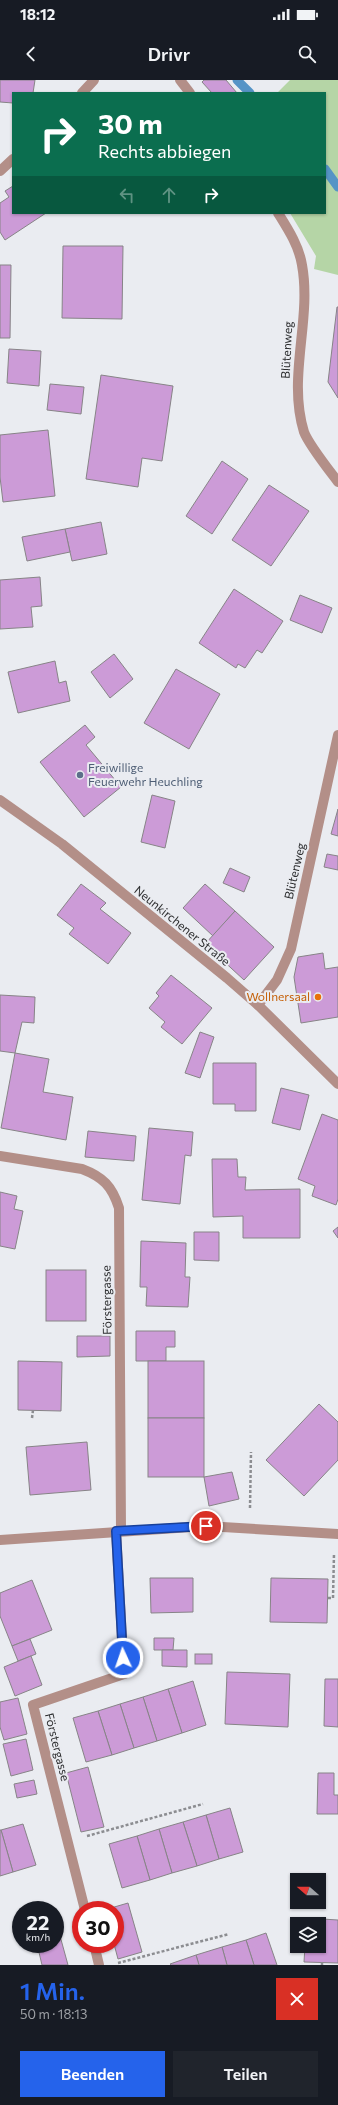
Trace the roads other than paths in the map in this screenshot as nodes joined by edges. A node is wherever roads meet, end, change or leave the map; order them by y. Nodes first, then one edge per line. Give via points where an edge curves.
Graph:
1 (94, 80) edge
2 (180, 80) edge
3 (83, 92) edge
4 (189, 92) edge
5 (12, 160) edge
6 (0, 171) edge
7 (279, 214) edge
8 (338, 482) edge
9 (338, 735) edge
10 (0, 800) edge
11 (258, 1006) junction
12 (338, 1084) edge
13 (0, 1156) edge
14 (119, 1531) junction
15 (336, 1533) edge
16 (0, 1540) edge
17 (83, 1901) edge
18 (96, 1953) edge
19 (99, 1965) edge

1 - 3 street
2 - 4 street
5 - 6 street
7 - 8 street, Blütenweg via 299,253 302,266 304,287 299,412 305,434
9 - 11 street, Blütenweg via 291,949 277,980
10 - 11 street, Neunkirchener Straße via 62,844
11 - 12 street, Neunkirchener Straße
13 - 14 street, Förstergasse via 94,1173 114,1193 119,1208
14 - 15 street via 206,1526
14 - 16 street
14 - 17 street, Förstergasse via 124,1674 33,1705
18 - 19 street

